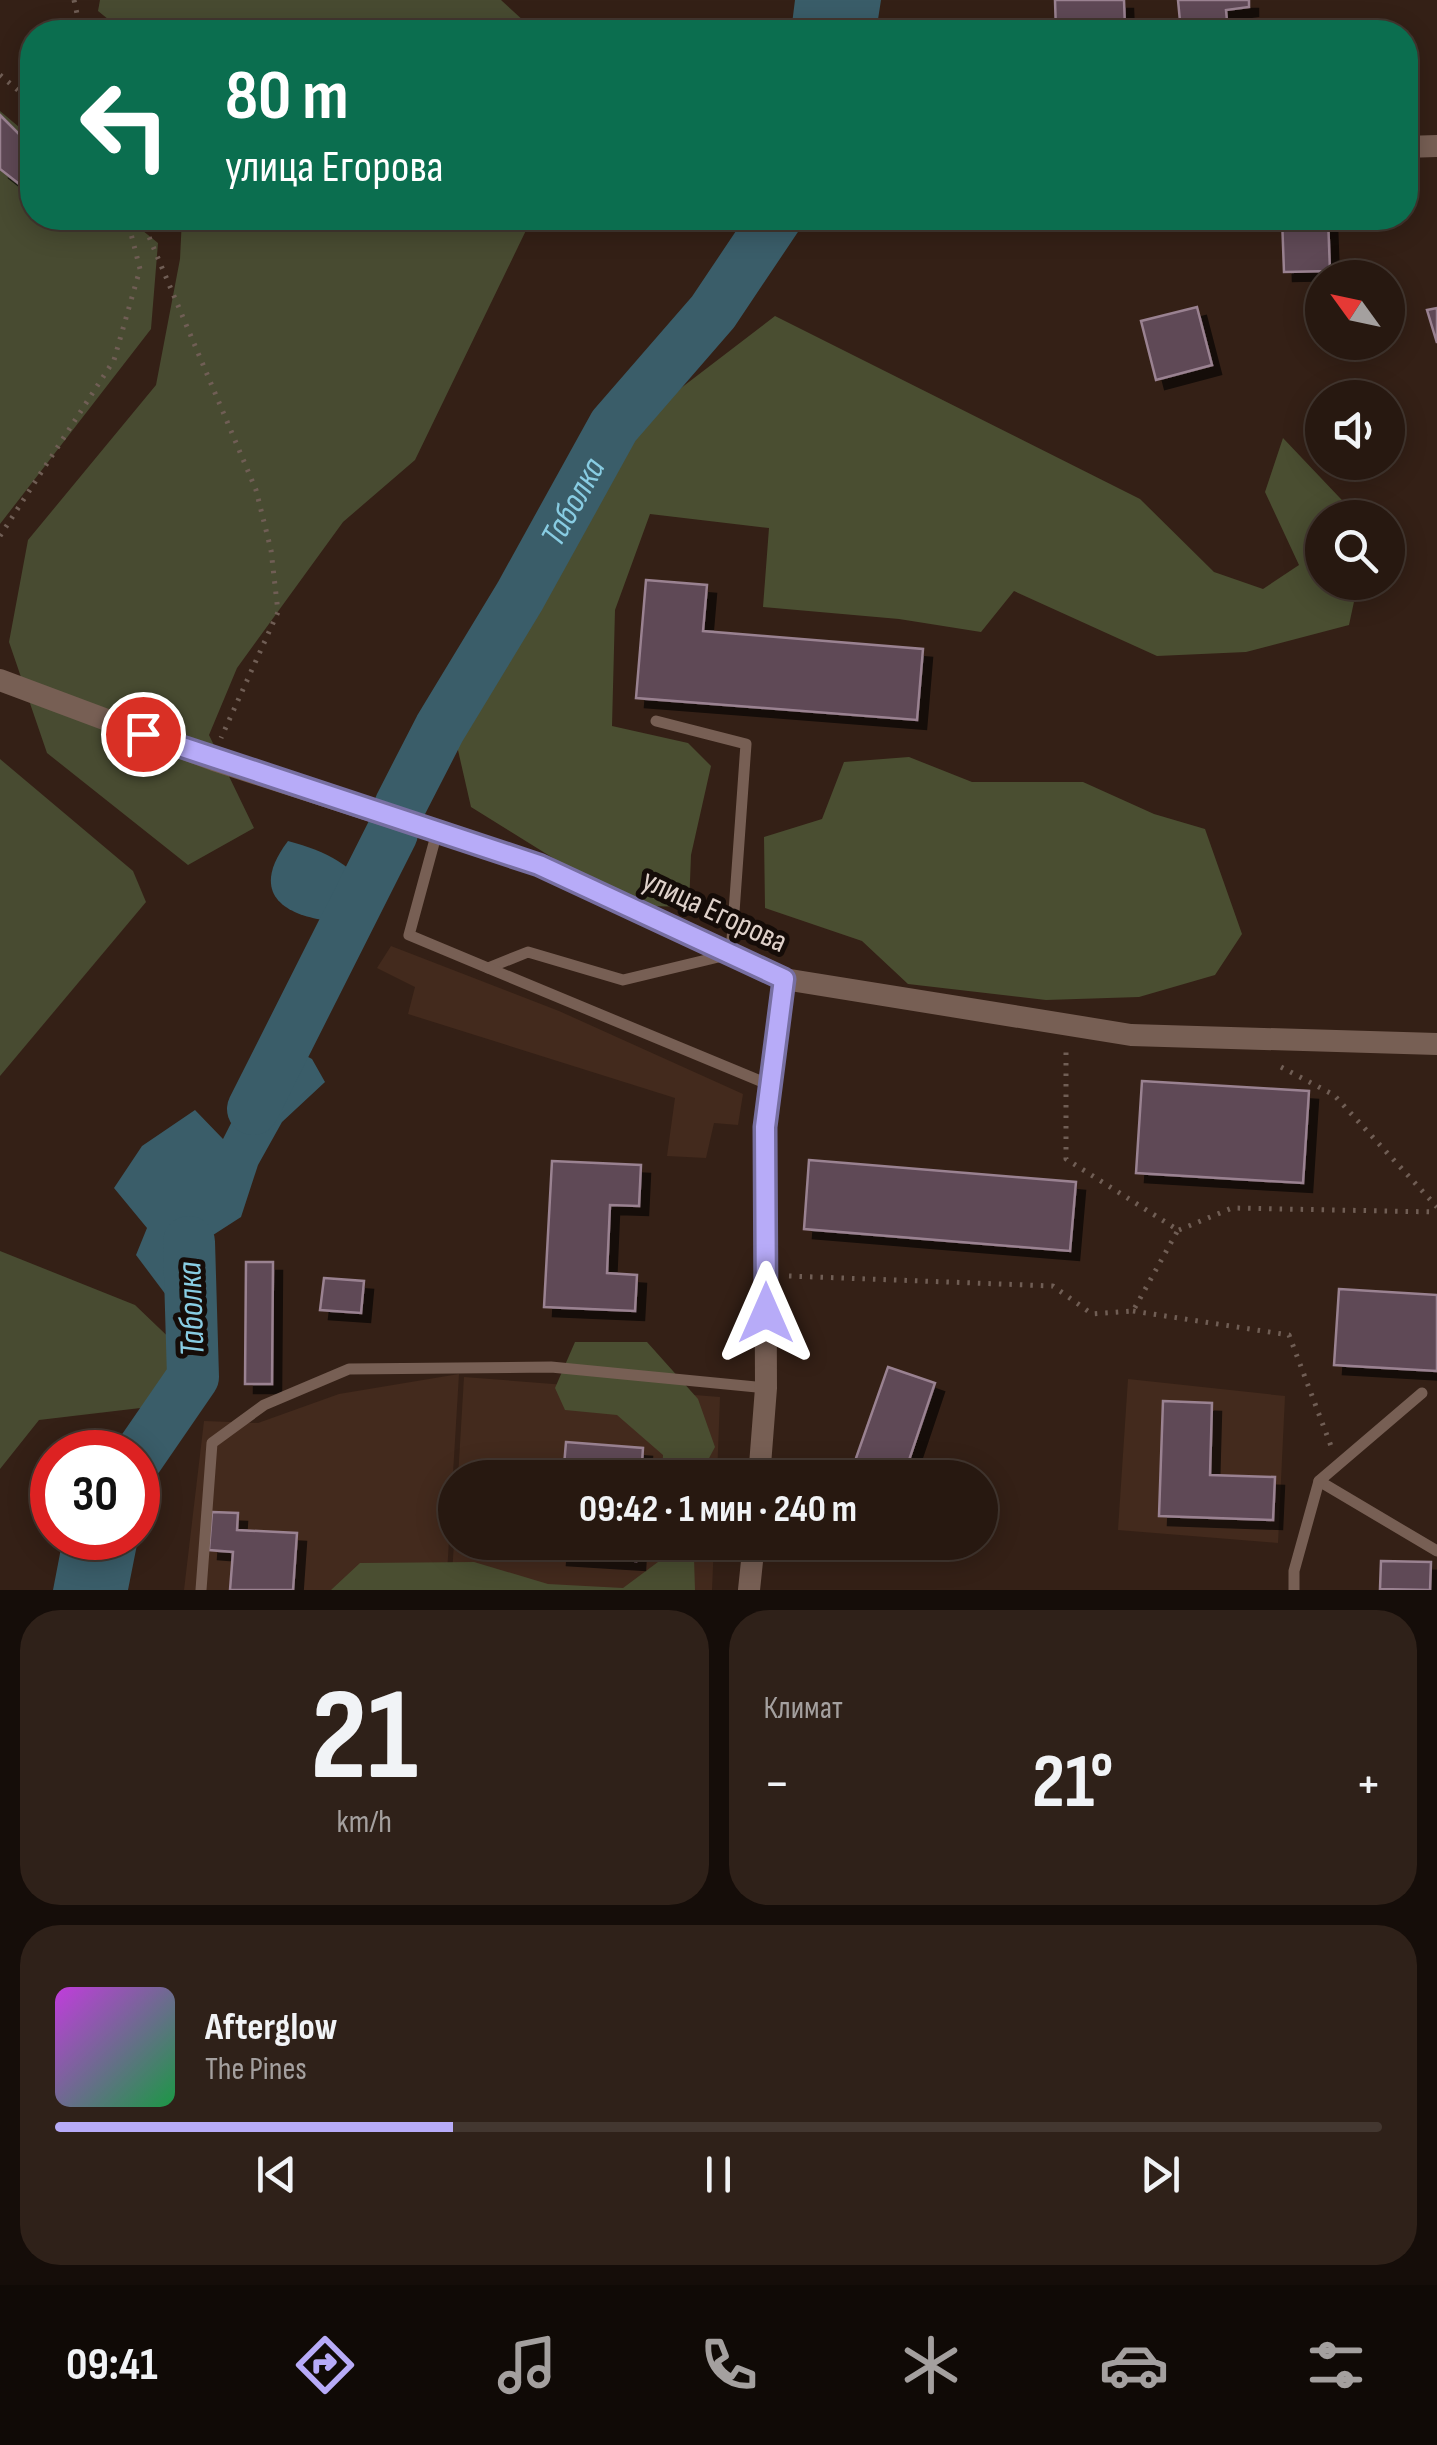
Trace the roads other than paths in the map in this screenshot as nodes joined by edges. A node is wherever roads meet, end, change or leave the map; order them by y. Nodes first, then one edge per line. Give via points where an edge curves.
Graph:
1 (0, 680) edge
2 (656, 720) dead end
3 (438, 832) junction
4 (731, 954) junction
5 (488, 968) junction
6 (784, 979) junction
7 (1437, 1044) edge
8 (770, 1085) junction
9 (766, 1388) junction
10 (1422, 1392) dead end
11 (760, 1460) edge
12 (1320, 1481) junction
13 (1437, 1551) edge
14 (752, 1560) edge
15 (202, 1590) edge
16 (750, 1590) edge
17 (1294, 1590) edge

1 - 3 street, улица Егорова via 214,760
2 - 4 lane via 746,744
3 - 4 street, улица Егорова via 539,865
3 - 5 lane via 409,934
4 - 5 lane via 624,980 528,952
4 - 6 street, улица Егорова
5 - 8 lane
6 - 7 street, улица Егорова via 1132,1035
6 - 8 street
8 - 9 street
9 - 11 street
9 - 15 lane via 551,1367 349,1369 264,1406 212,1443
10 - 12 lane
12 - 13 lane
12 - 17 lane
14 - 16 street

